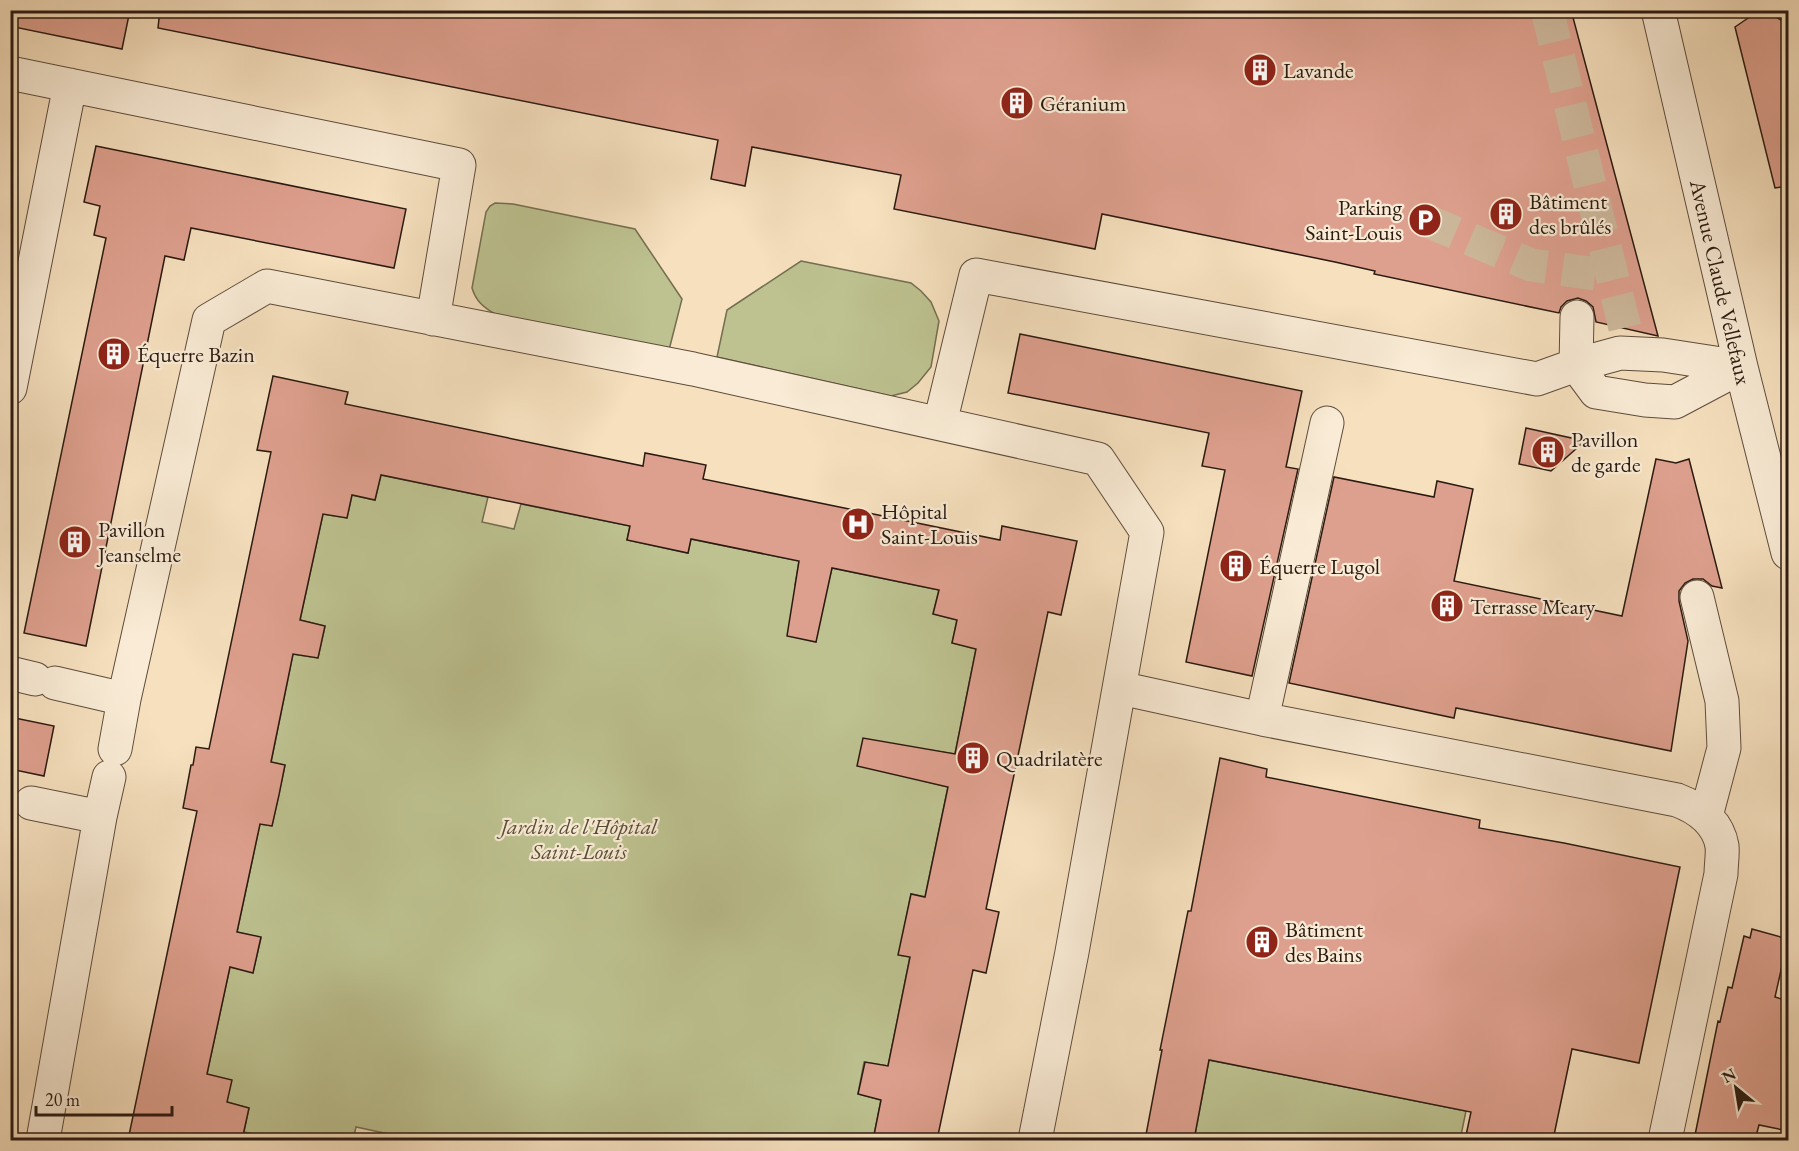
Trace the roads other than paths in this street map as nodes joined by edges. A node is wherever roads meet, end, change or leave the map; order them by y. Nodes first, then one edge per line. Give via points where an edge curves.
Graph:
1 (1658, 10) edge
2 (10, 73) edge
3 (70, 85) junction
4 (1577, 317) dead end
5 (433, 318) junction
6 (1576, 365) junction
7 (1741, 367) junction
8 (10, 388) edge
9 (940, 423) junction
10 (1327, 423) dead end
11 (1788, 553) edge
12 (1696, 597) dead end
13 (34, 679) edge
14 (1120, 688) junction
15 (124, 699) junction
16 (1262, 719) junction
17 (31, 803) dead end
18 (1706, 816) junction
19 (100, 817) junction
20 (43, 1140) edge
21 (1035, 1140) edge
22 (1665, 1140) edge

1 - 7 street, Avenue Claude Vellefaux
2 - 3 street
3 - 5 street via 459,165
3 - 8 street
4 - 6 street
5 - 9 street
5 - 15 street via 267,286 209,320
6 - 7 street via 1620,353 1630,341 1674,357
6 - 7 street via 1596,392 1675,402
6 - 9 street via 1537,379 976,275
7 - 11 street, Avenue Claude Vellefaux
9 - 14 street via 1098,459 1147,532
10 - 16 street
12 - 18 street via 1722,701 1724,748
13 - 15 street
14 - 16 street
14 - 21 street
15 - 19 street
16 - 18 street via 1677,800
17 - 19 street
18 - 22 street via 1722,845 1720,874
19 - 20 street

